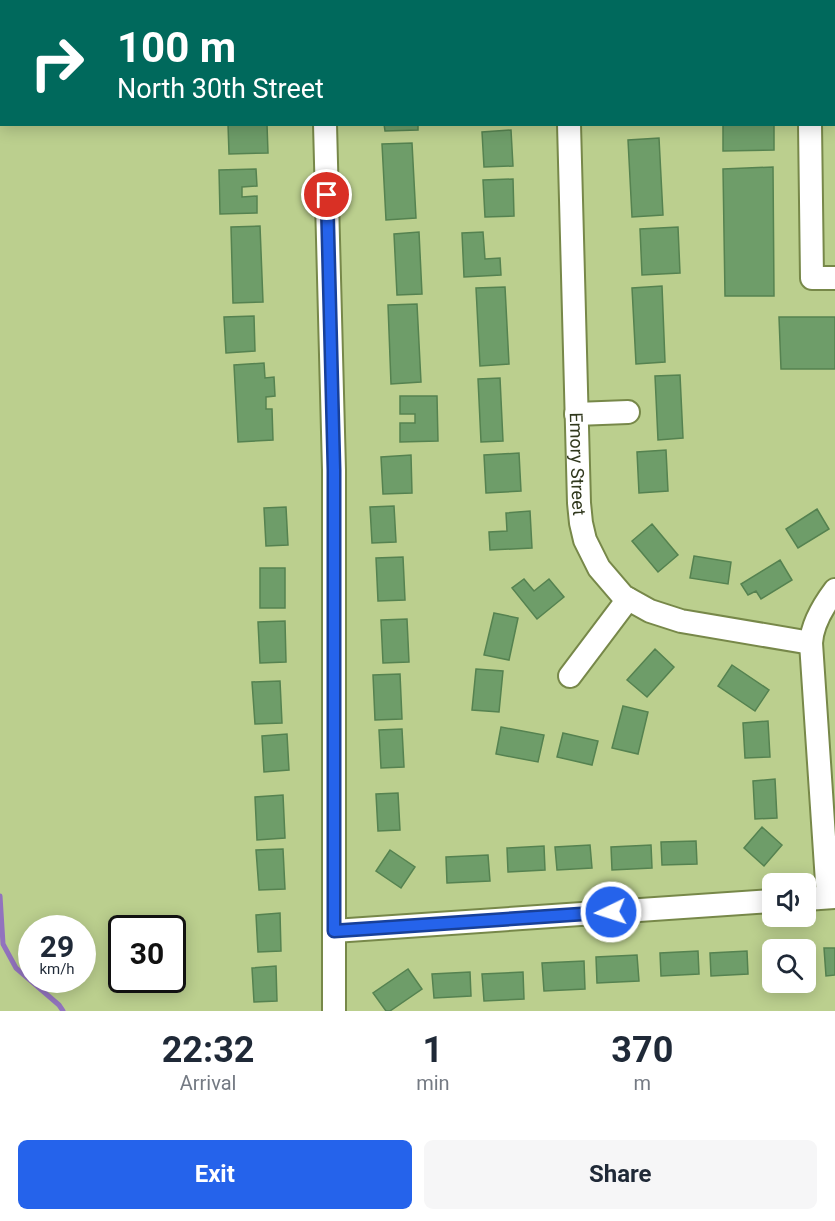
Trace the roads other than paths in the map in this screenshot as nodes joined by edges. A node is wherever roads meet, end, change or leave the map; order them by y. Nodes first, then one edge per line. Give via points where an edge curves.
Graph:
1 (325, 126) edge
2 (569, 126) edge
3 (810, 126) edge
4 (835, 278) edge
5 (628, 412) dead end
6 (576, 414) junction
7 (835, 590) edge
8 (628, 599) junction
9 (811, 644) junction
10 (570, 676) dead end
11 (832, 897) edge
12 (816, 898) edge
13 (762, 902) edge
14 (334, 931) junction
15 (334, 1011) edge

1 - 14 street via 334,470
2 - 6 street, Emory Street
3 - 4 street via 812,278
5 - 6 street
6 - 8 street, Emory Street via 579,503 585,540 599,568
7 - 9 street via 813,627
8 - 9 street, Emory Street via 681,621
8 - 10 street
9 - 11 street
11 - 12 street
13 - 14 street
14 - 15 street

